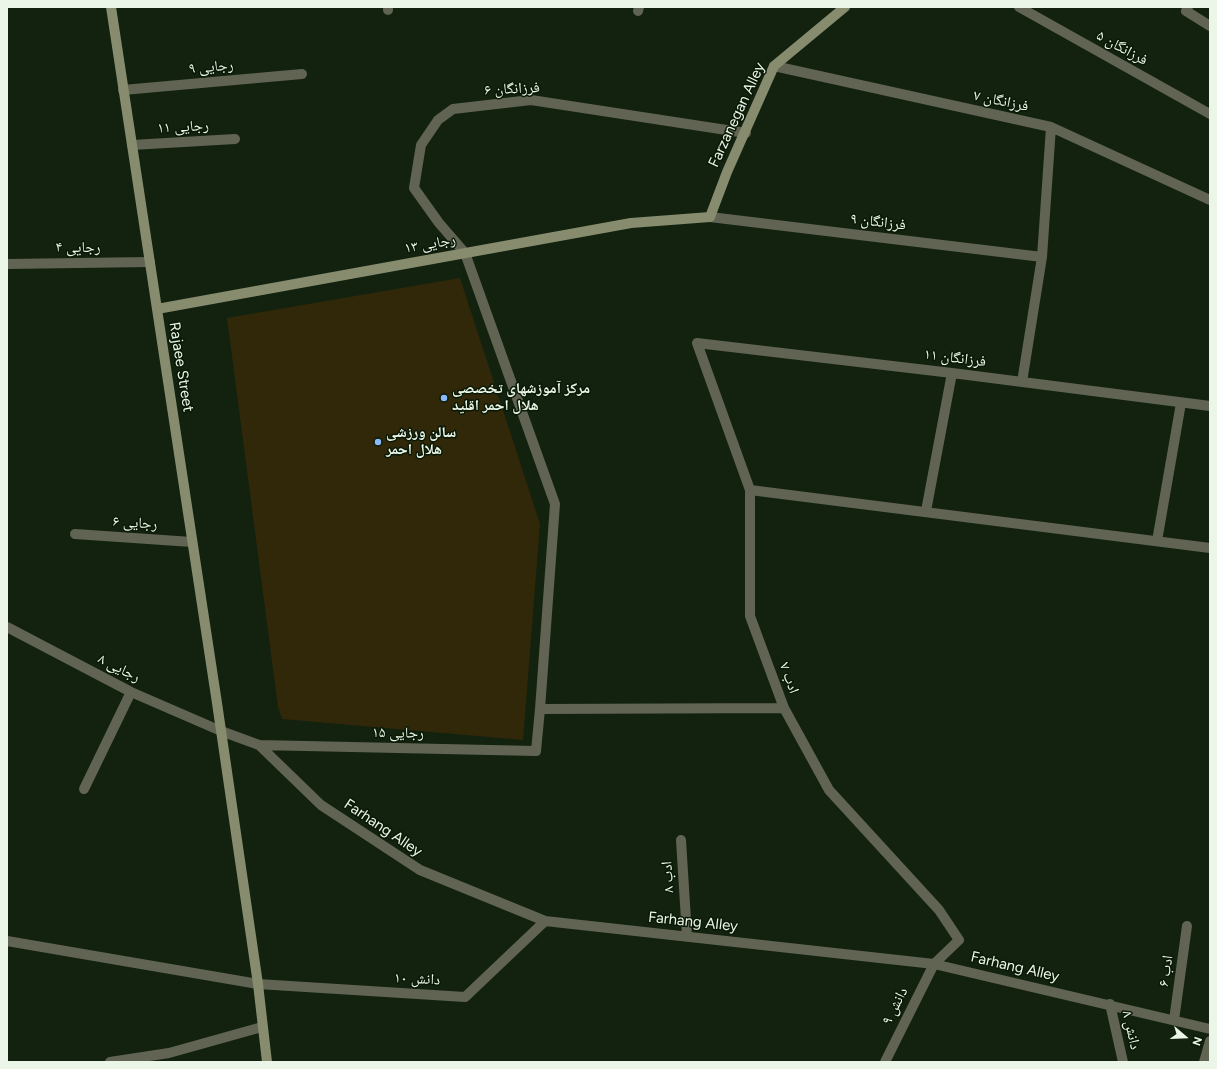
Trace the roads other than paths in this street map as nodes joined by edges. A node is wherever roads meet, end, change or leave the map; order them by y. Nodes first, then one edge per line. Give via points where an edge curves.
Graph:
1 (111, 7) edge
2 (845, 7) edge
3 (1019, 7) edge
4 (1188, 7) edge
5 (1210, 26) edge
6 (774, 66) junction
7 (302, 74) dead end
8 (123, 90) junction
9 (1210, 114) edge
10 (1051, 127) junction
11 (746, 132) junction
12 (235, 139) dead end
13 (132, 145) junction
14 (1210, 200) edge
15 (710, 217) junction
16 (465, 253) junction
17 (1042, 257) junction
18 (150, 262) junction
19 (7, 264) edge
20 (157, 308) junction
21 (697, 343) joint
22 (952, 373) junction
23 (1022, 382) junction
24 (1181, 403) junction
25 (1210, 406) edge
26 (750, 490) junction
27 (926, 511) junction
28 (75, 534) dead end
29 (1157, 541) junction
30 (192, 542) junction
31 (1210, 548) edge
32 (7, 627) edge
33 (131, 692) junction
34 (784, 708) junction
35 (540, 709) junction
36 (221, 731) junction
37 (259, 745) junction
38 (84, 789) dead end
39 (681, 840) dead end
40 (545, 921) junction
41 (1187, 926) dead end
42 (687, 936) junction
43 (7, 941) edge
44 (934, 964) junction
45 (258, 984) junction
46 (1110, 1004) junction
47 (1174, 1020) junction
48 (262, 1027) junction
49 (1210, 1029) edge
50 (1210, 1041) edge
51 (110, 1062) edge
52 (267, 1062) edge
53 (885, 1062) edge
54 (1123, 1062) edge
55 (1204, 1062) edge

1 - 8 street, Rajaee Street
2 - 6 street, Farzanegan Alley
3 - 9 street, فرزانگان ۵
4 - 5 street via 1186,11
6 - 10 street, فرزانگان ۷
6 - 11 street, Farzanegan Alley
7 - 8 street, رجایی ۹
8 - 13 street, Rajaee Street
10 - 14 street, فرزانگان ۷
10 - 17 street
11 - 15 street, Farzanegan Alley via 726,172
11 - 16 street, فرزانگان ۶ via 531,100 453,109 438,120 421,145 414,188
12 - 13 street, رجایی ۱۱
13 - 18 street, Rajaee Street
15 - 16 street, رجایی ۱۳ via 631,223
15 - 17 street, فرزانگان ۹
16 - 20 street, رجایی ۱۳
16 - 35 street via 555,504
17 - 23 street
18 - 19 street, رجایی ۴
18 - 20 street, Rajaee Street
20 - 30 street, Rajaee Street
21 - 22 street, فرزانگان ۱۱
21 - 26 street, ادب ۷
22 - 23 street, فرزانگان ۱۱
22 - 27 street
23 - 24 street, فرزانگان ۱۱
24 - 25 street, فرزانگان ۱۱
24 - 29 street
26 - 27 street
26 - 34 street, ادب ۷ via 750,616
27 - 29 street
28 - 30 street, رجایی ۶
29 - 31 street
30 - 36 street, Rajaee Street
32 - 33 street, رجایی ۸
33 - 36 street, رجایی ۸
33 - 38 street
34 - 35 street
34 - 44 street, ادب ۷ via 828,790 939,910 959,940
35 - 37 street, رجایی ۱۵ via 536,751
36 - 37 street, Farhang Alley
36 - 45 street, Rajaee Street
37 - 40 street, Farhang Alley via 321,805 420,870
39 - 42 street, ادب ۸
40 - 42 street, Farhang Alley
40 - 45 street, دانش ۱۰ via 465,997
41 - 47 street, ادب ۶
42 - 44 street, Farhang Alley
43 - 45 street, دانش ۱۰
44 - 46 street, Farhang Alley
44 - 53 street, دانش ۹
45 - 48 street, Rajaee Street
46 - 47 street, Farhang Alley
46 - 54 street, دانش ۸
47 - 49 street, Farhang Alley
48 - 51 street via 169,1052
48 - 52 street, Rajaee Street
50 - 55 street

